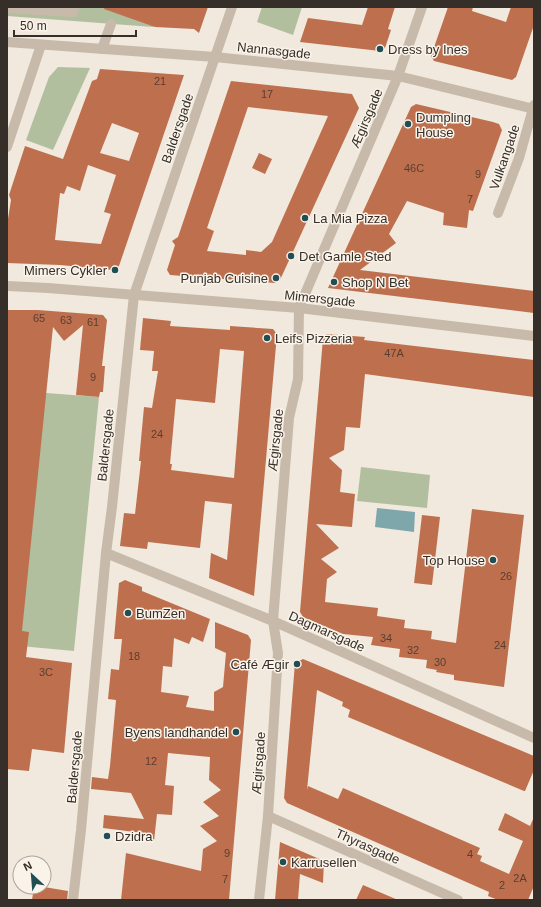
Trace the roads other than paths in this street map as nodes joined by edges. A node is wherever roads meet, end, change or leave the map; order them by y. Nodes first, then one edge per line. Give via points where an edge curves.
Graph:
1 (75, 7) edge
2 (232, 7) edge
3 (422, 7) edge
4 (7, 8) edge
5 (31, 8) edge
6 (111, 24) dead end
7 (7, 42) edge
8 (41, 45) junction
9 (102, 49) junction
10 (215, 57) junction
11 (398, 76) junction
12 (534, 108) edge
13 (7, 147) edge
14 (498, 213) dead end
15 (7, 286) edge
16 (134, 295) junction
17 (299, 308) junction
18 (534, 336) edge
19 (106, 553) junction
20 (272, 621) junction
21 (534, 738) edge
22 (268, 816) junction
23 (73, 900) edge
24 (259, 900) edge
25 (458, 900) edge

1 - 5 street via 73,12
2 - 10 street, Baldersgade
3 - 11 street, Ægirsgade
4 - 5 street
6 - 9 street
7 - 8 street, Nannasgade
8 - 9 street, Nannasgade
8 - 13 street
9 - 10 street, Nannasgade
10 - 11 street, Nannasgade
10 - 16 street, Baldersgade
11 - 12 street, Nannasgade
11 - 17 street, Ægirsgade
12 - 14 street, Vulkangade via 519,158
15 - 16 street, Mimersgade
16 - 17 street, Mimersgade
16 - 19 street, Baldersgade
17 - 18 street, Mimersgade
17 - 20 street, Ægirsgade via 298,379 289,418
19 - 20 street, Dagmarsgade
19 - 23 street, Baldersgade
20 - 21 street, Dagmarsgade
20 - 22 street, Ægirsgade via 278,653
22 - 24 street, Ægirsgade
22 - 25 street, Thyrasgade

